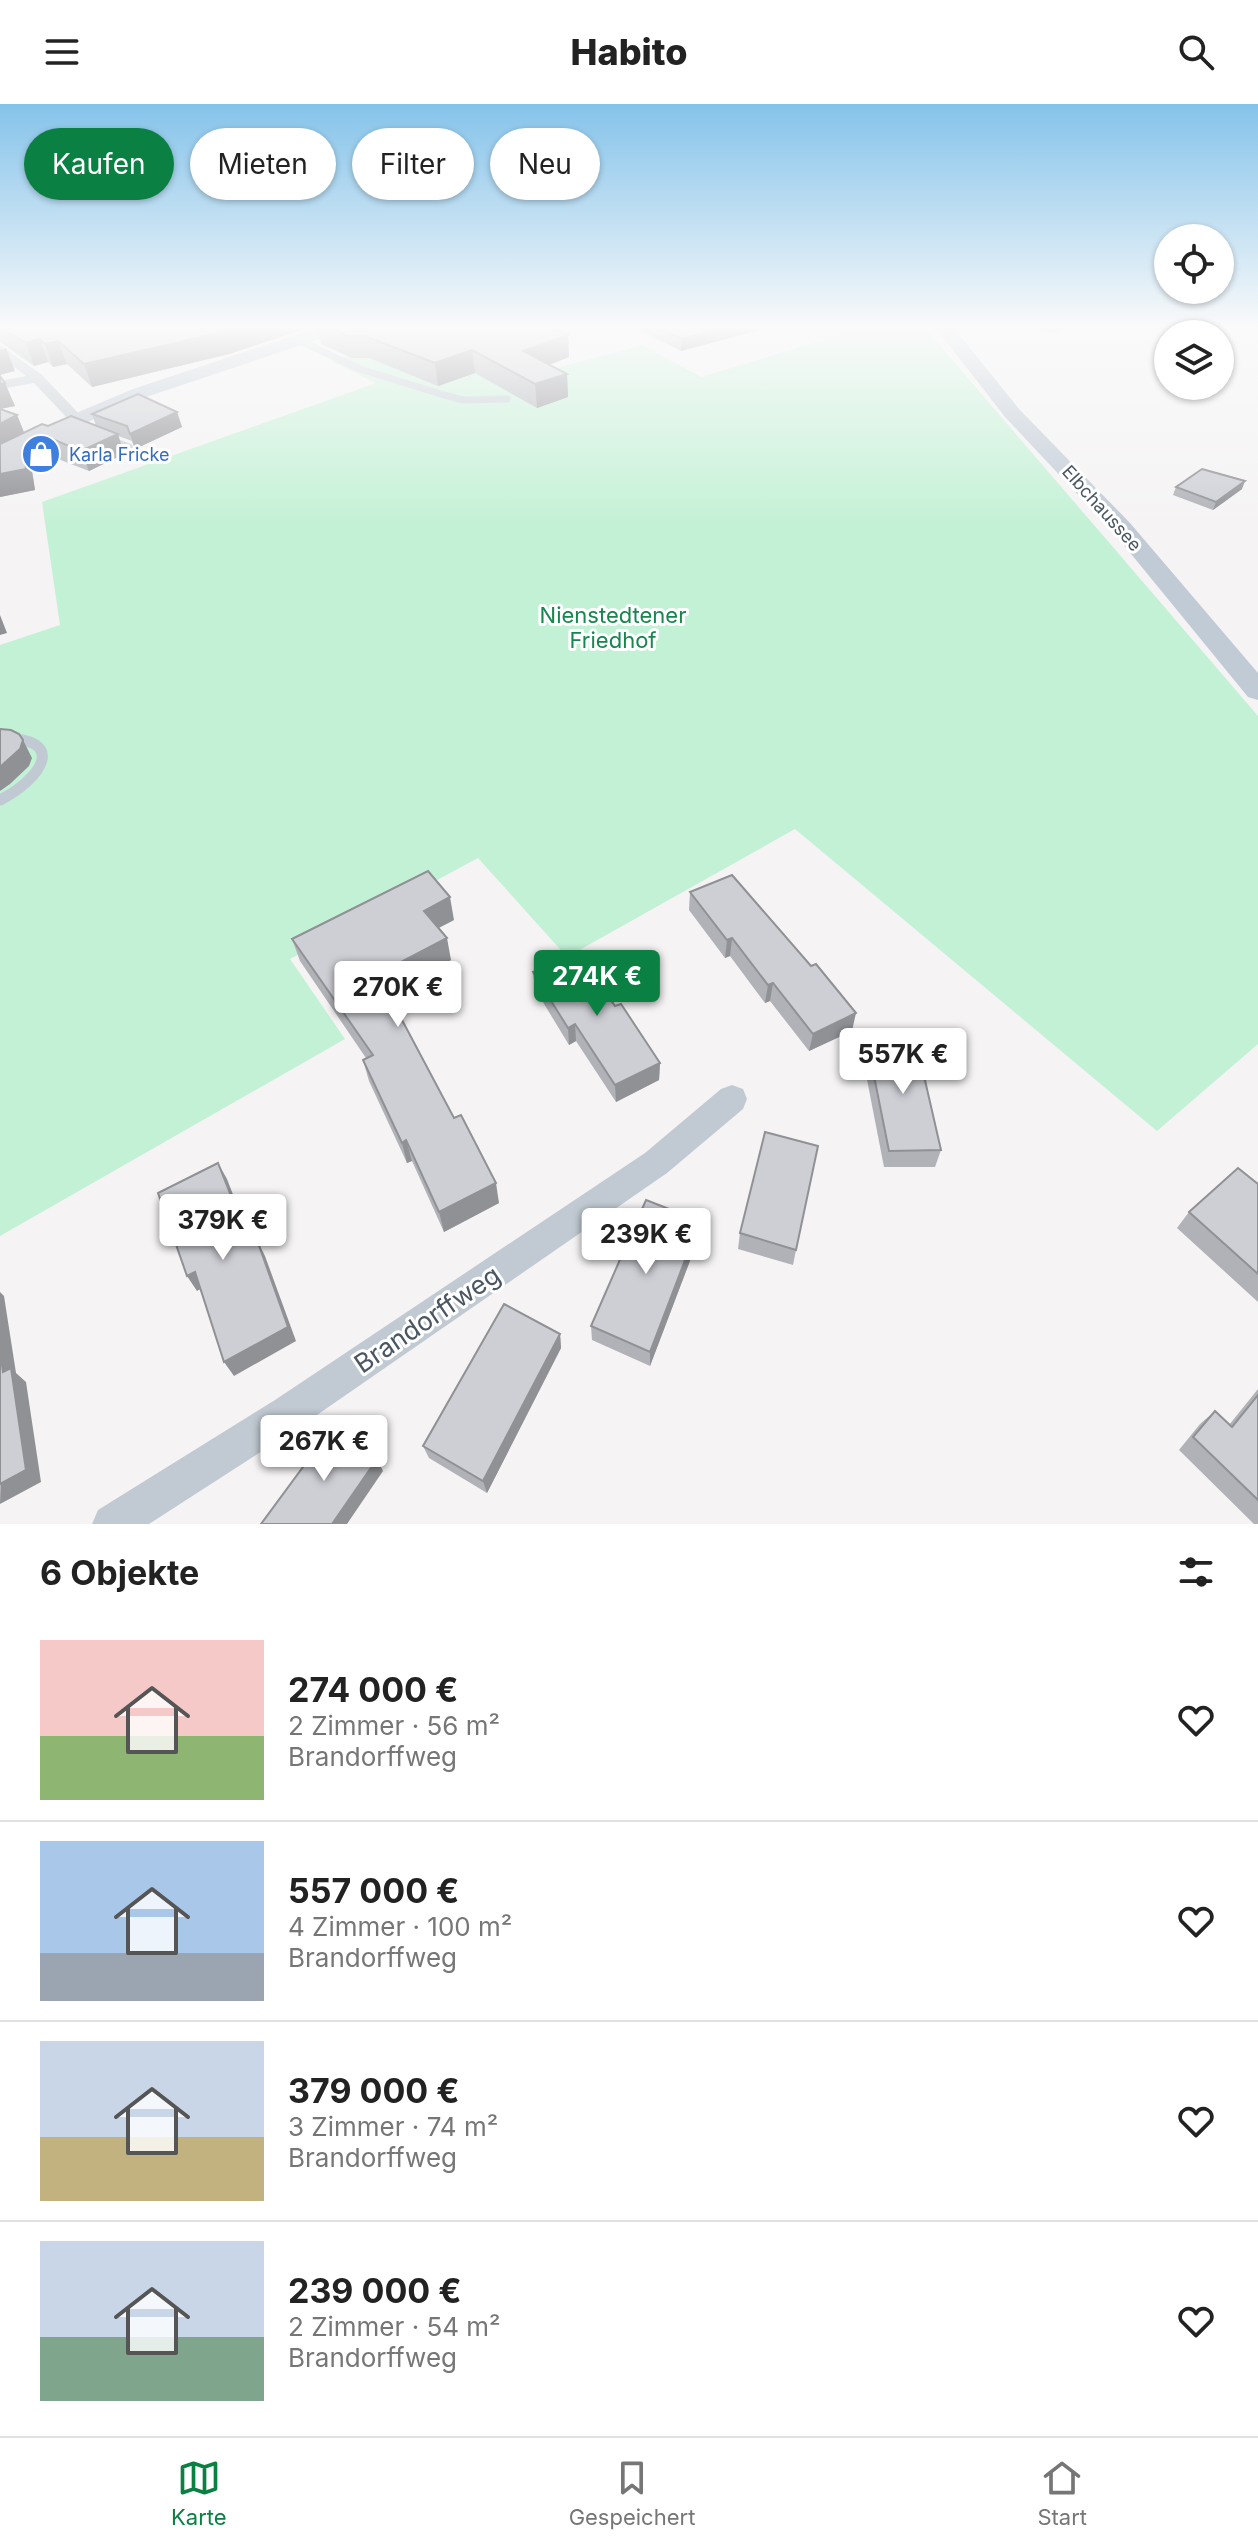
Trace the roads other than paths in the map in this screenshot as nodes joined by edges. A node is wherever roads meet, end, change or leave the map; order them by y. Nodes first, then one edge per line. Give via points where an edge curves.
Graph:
1 (49, 393) edge
2 (147, 393) edge
3 (438, 393) edge
4 (996, 393) edge
5 (507, 399) dead end
6 (74, 424) junction
7 (97, 436) edge
8 (126, 448) edge
9 (0, 460) edge
10 (1258, 691) edge
11 (0, 738) edge
12 (0, 800) edge
13 (732, 1099) dead end
14 (112, 1524) edge

1 - 6 street
2 - 6 main road
3 - 5 lane via 463,400
4 - 10 main road, Elbchaussee via 1122,528
6 - 9 main road
7 - 8 lane
11 - 12 lane via 34,742 45,759 32,781
13 - 14 street, Brandorffweg via 656,1163 495,1274

